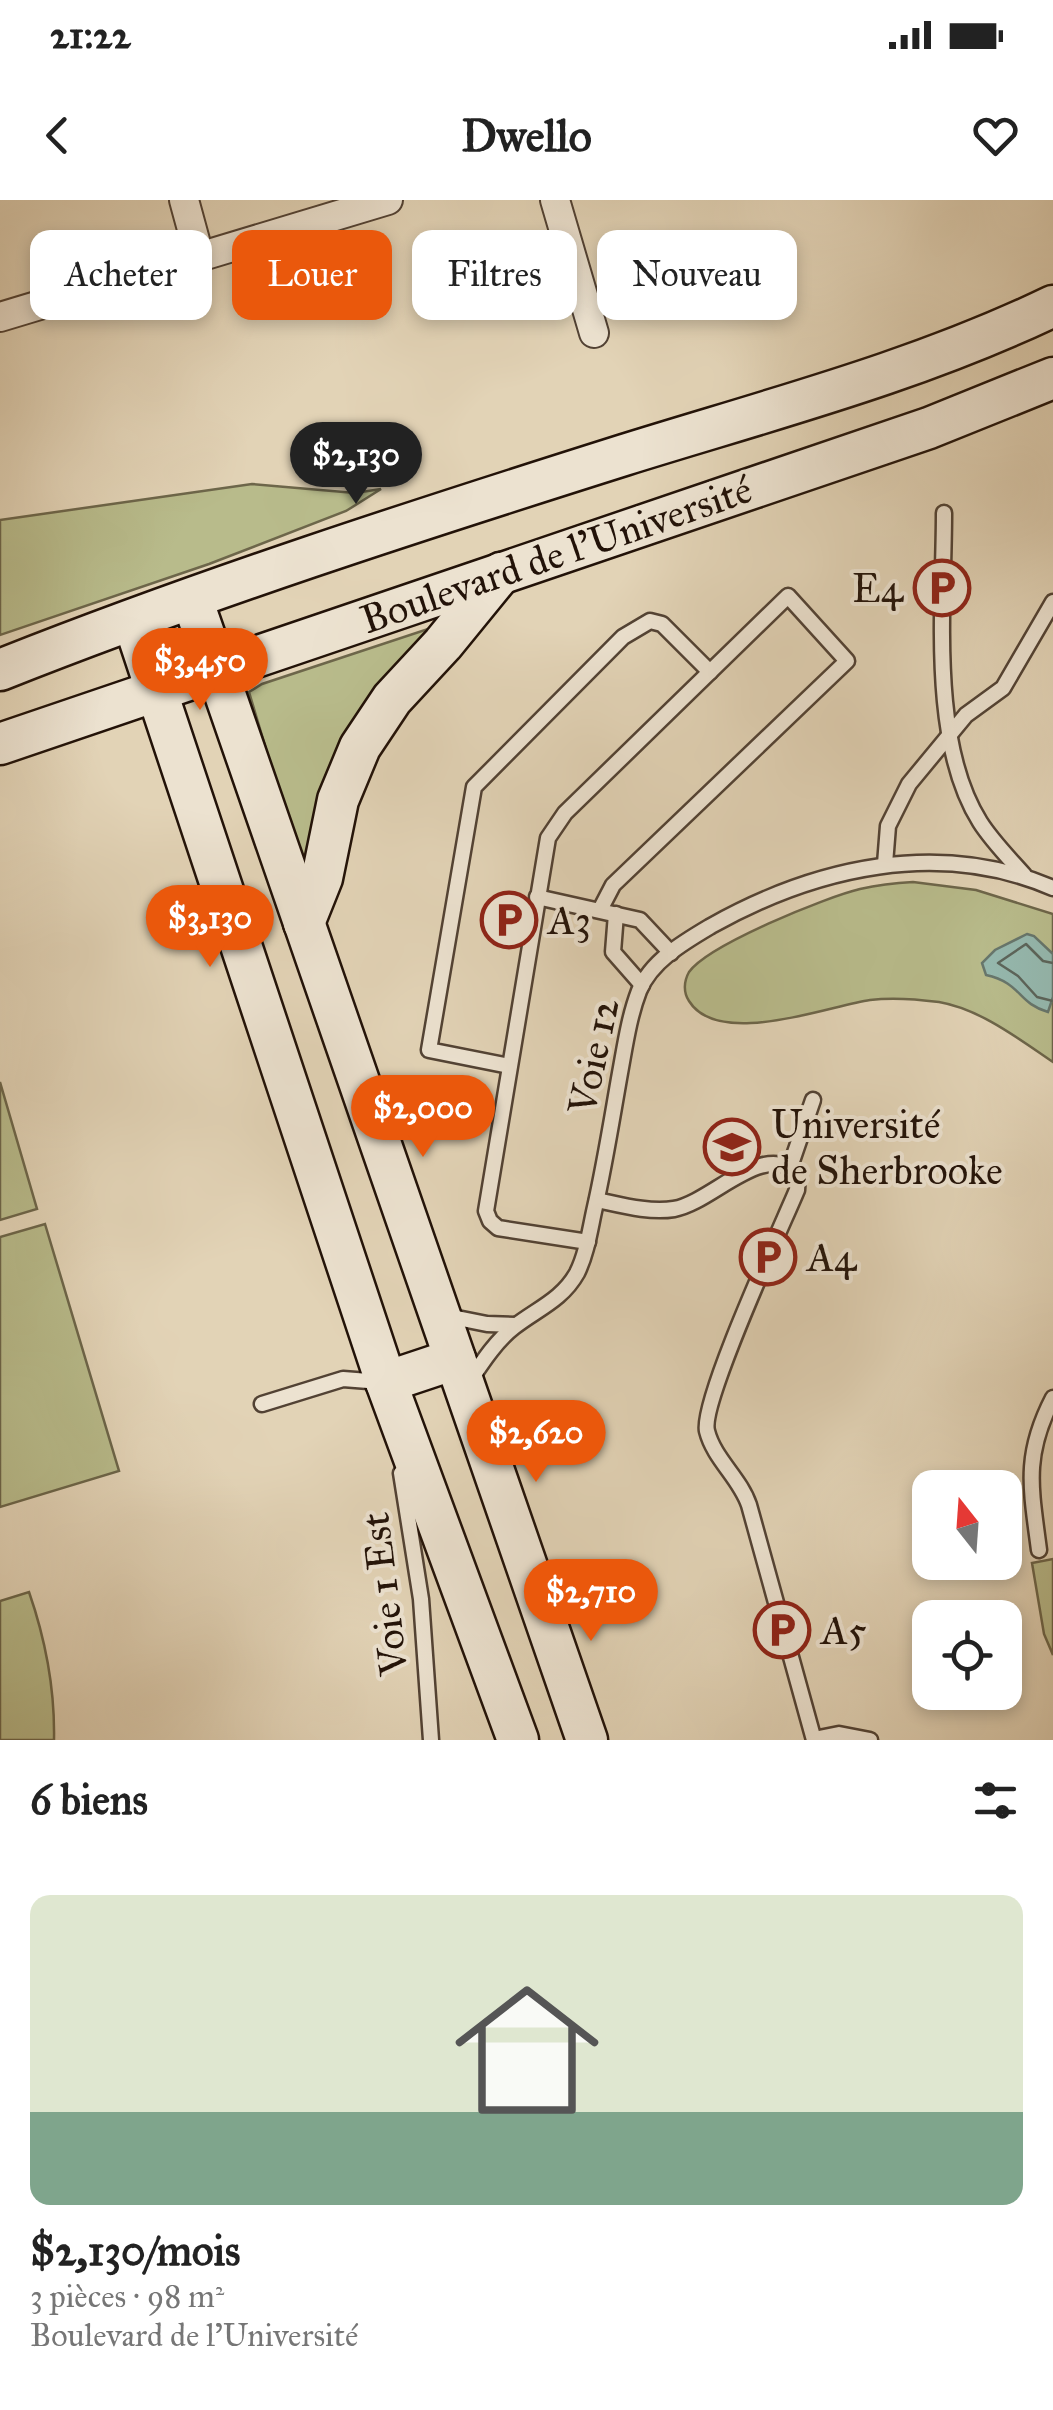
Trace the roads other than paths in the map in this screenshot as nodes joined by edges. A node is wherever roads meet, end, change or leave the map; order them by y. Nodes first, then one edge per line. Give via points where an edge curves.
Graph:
1 (184, 200) edge
2 (388, 200) edge
3 (555, 200) edge
4 (192, 230) edge
5 (212, 251) edge
6 (1053, 306) edge
7 (30, 308) edge
8 (0, 317) edge
9 (594, 333) dead end
10 (1053, 378) edge
11 (944, 513) dead end
12 (501, 573) junction
13 (192, 600) junction
14 (1053, 602) edge
15 (133, 620) junction
16 (217, 668) junction
17 (0, 670) edge
18 (710, 672) junction
19 (157, 692) junction
20 (950, 732) junction
21 (0, 744) edge
22 (885, 864) junction
23 (1024, 876) junction
24 (1053, 888) edge
25 (538, 897) junction
26 (608, 912) junction
27 (304, 923) junction
28 (671, 952) junction
29 (642, 985) junction
30 (509, 1066) junction
31 (812, 1100) dead end
32 (790, 1167) junction
33 (597, 1200) junction
34 (588, 1242) junction
35 (439, 1314) junction
36 (515, 1326) junction
37 (460, 1373) junction
38 (386, 1382) junction
39 (1053, 1398) edge
40 (262, 1404) dead end
41 (1039, 1550) dead end
42 (581, 1723) edge
43 (430, 1740) edge
44 (518, 1740) edge
45 (606, 1740) edge
46 (814, 1740) edge
47 (870, 1740) edge

1 - 4 street
2 - 5 street
3 - 9 street
6 - 13 main road, Boulevard de l'Université via 911,365
7 - 8 street
10 - 12 main road, Boulevard de l'Université via 930,428
11 - 20 lane
12 - 16 main road, Boulevard de l'Université
12 - 27 main road via 360,747
13 - 15 main road, Boulevard de l'Université
13 - 16 main road
14 - 20 lane via 1003,688
15 - 17 main road, Boulevard de l'Université
15 - 19 main road
16 - 19 main road, Boulevard de l'Université
16 - 27 main road
18 - 25 lane via 553,828
18 - 26 lane via 788,596 846,661 612,885
18 - 30 lane via 662,624 650,621 624,637 474,786 429,1050
19 - 21 main road, Boulevard de l'Université
19 - 38 main road
20 - 22 lane via 894,812
20 - 23 lane via 979,820
22 - 23 lane, Voie 12 via 938,862
22 - 28 lane, Voie 12 via 769,897
23 - 24 lane, Voie 12
25 - 26 lane
25 - 30 lane
26 - 28 lane via 640,920
26 - 29 lane via 613,952
27 - 35 main road
28 - 29 lane, Voie 12
29 - 33 lane, Voie 12
30 - 34 lane via 488,1216 504,1229
31 - 32 lane
32 - 33 lane via 764,1164 677,1209
32 - 46 lane via 798,1175 797,1190 706,1423 749,1506
33 - 34 lane, Voie 12
34 - 36 lane, Voie 12 via 566,1289
35 - 36 lane
35 - 37 main road
36 - 37 lane, Voie 12
37 - 38 main road
37 - 42 main road
38 - 40 lane via 343,1378
38 - 43 lane, Voie 1 Est via 418,1573
38 - 44 main road
39 - 41 lane via 1032,1452
42 - 45 lane
46 - 47 lane via 839,1734

